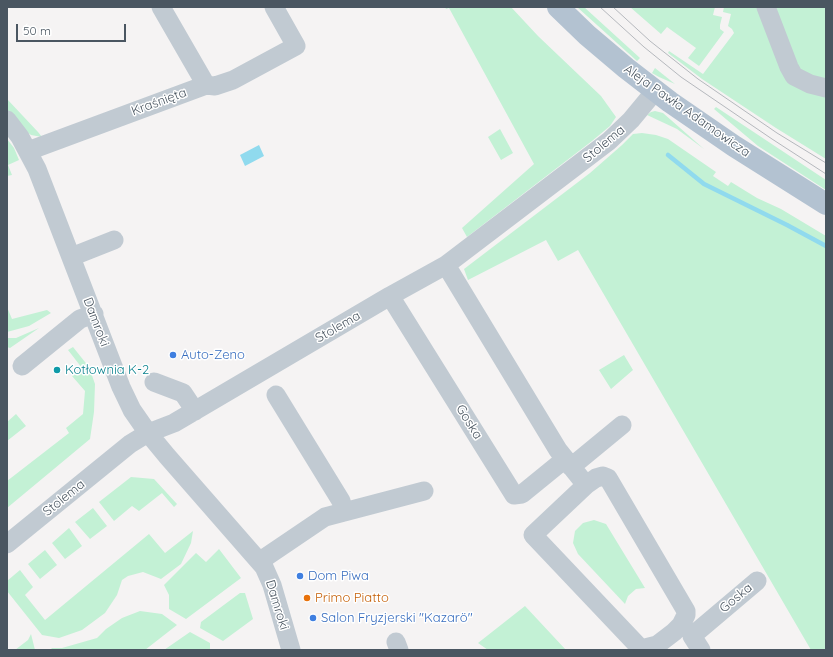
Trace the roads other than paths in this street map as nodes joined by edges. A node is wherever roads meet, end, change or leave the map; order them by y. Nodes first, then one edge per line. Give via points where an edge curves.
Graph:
1 (161, 7) edge
2 (274, 7) edge
3 (558, 7) edge
4 (766, 7) edge
5 (206, 85) junction
6 (826, 88) edge
7 (655, 91) junction
8 (7, 120) edge
9 (28, 151) junction
10 (826, 204) edge
11 (114, 240) dead end
12 (71, 257) junction
13 (446, 265) junction
14 (390, 296) junction
15 (94, 314) junction
16 (22, 366) dead end
17 (154, 382) dead end
18 (276, 395) dead end
19 (195, 410) junction
20 (622, 425) dead end
21 (148, 433) junction
22 (575, 472) junction
23 (424, 491) dead end
24 (344, 512) junction
25 (7, 544) edge
26 (260, 561) junction
27 (757, 581) dead end
28 (692, 637) edge
29 (291, 650) edge
30 (641, 650) edge

1 - 5 street, Kraśnięta
2 - 5 street via 296,46 233,80 215,86
3 - 7 main road, Aleja Pawła Adamowicza via 587,35
4 - 6 street via 794,76
5 - 9 street, Kraśnięta
7 - 10 main road, Aleja Pawła Adamowicza
7 - 13 street, Stolema via 610,141
8 - 9 street, Damroki
9 - 12 street, Damroki
11 - 12 street
12 - 15 street, Damroki
13 - 14 street, Stolema
13 - 22 street via 558,450
14 - 19 street, Stolema
14 - 22 street, Goska via 514,495
15 - 16 street via 80,319
15 - 21 street, Damroki via 121,387 132,410
17 - 19 street via 183,393
18 - 24 street via 341,501
19 - 21 street, Stolema via 174,423
20 - 22 street
21 - 25 street, Stolema
21 - 26 street, Damroki
22 - 28 street, Goska via 596,478 608,478 686,611
22 - 30 street, Goska via 533,535
23 - 24 street
24 - 26 street via 326,517
26 - 29 street, Damroki via 272,585
27 - 28 street, Goska
28 - 30 street

